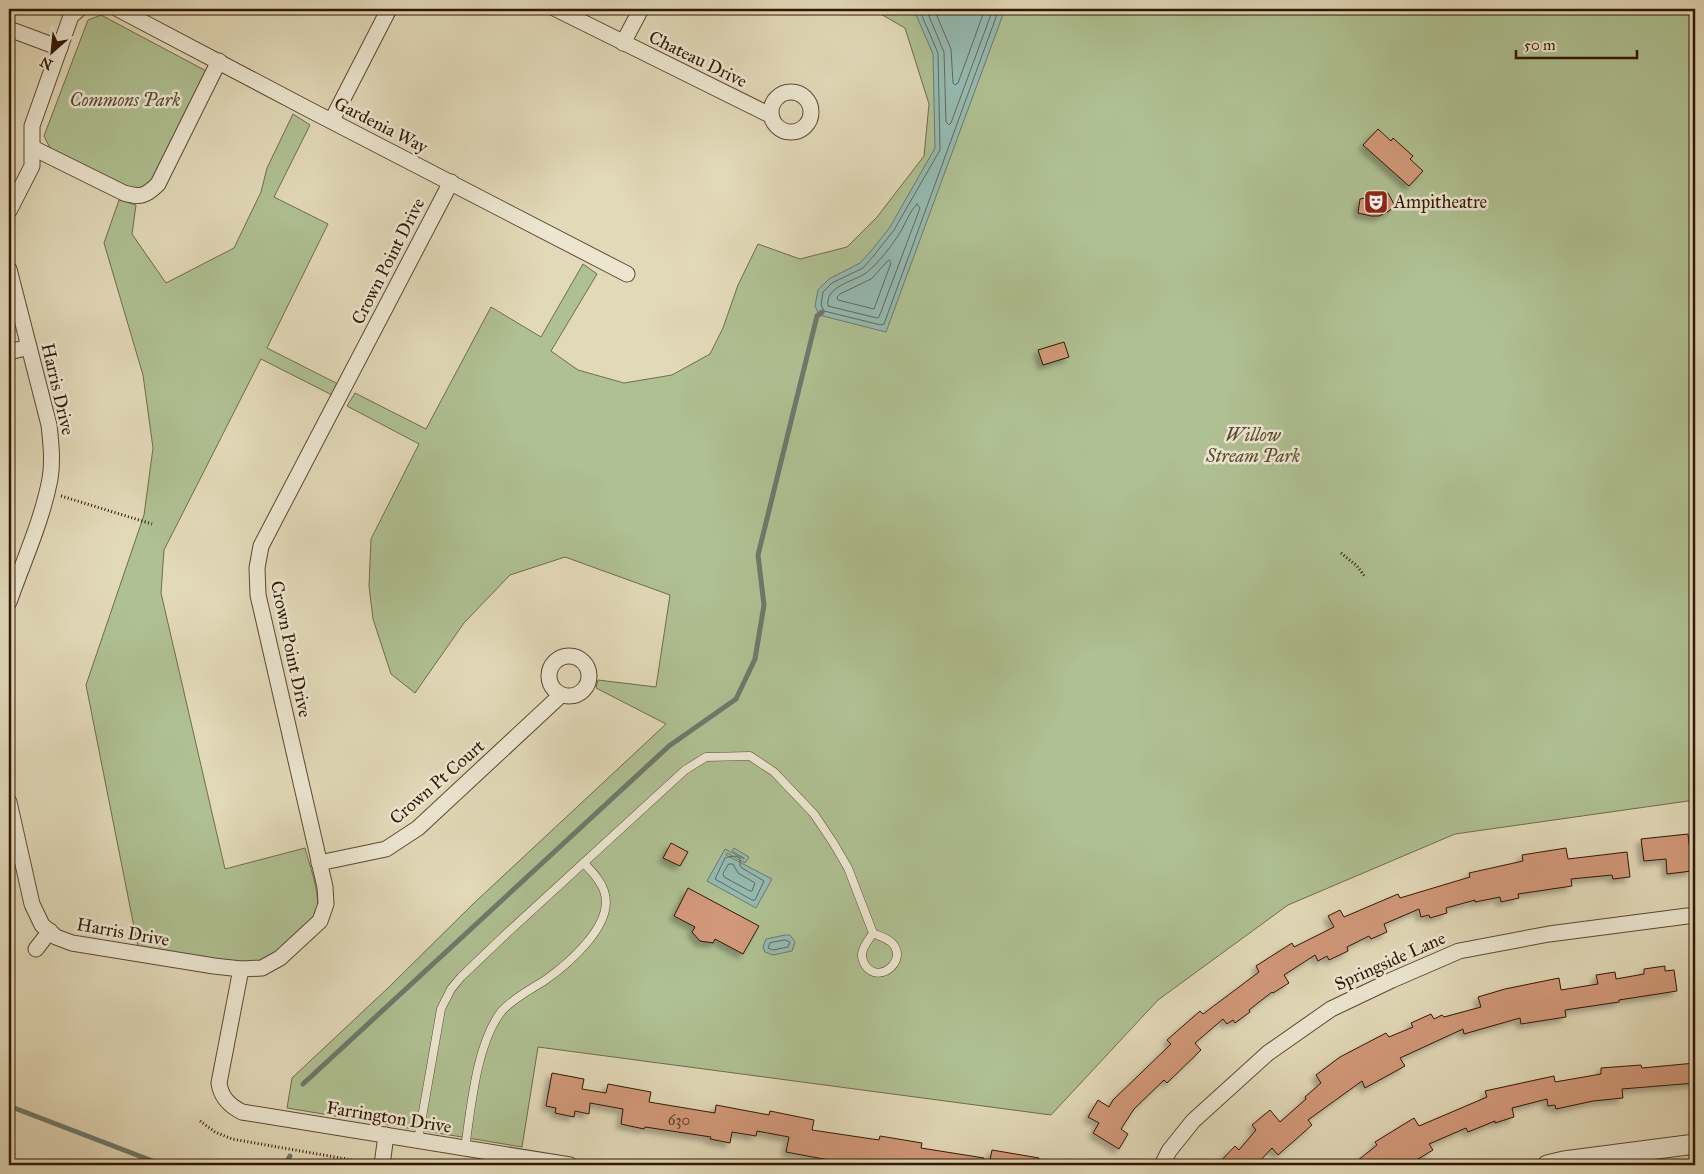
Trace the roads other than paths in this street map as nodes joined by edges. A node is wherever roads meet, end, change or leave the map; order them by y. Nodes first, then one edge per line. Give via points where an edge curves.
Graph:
1 (79, 9) edge
2 (118, 9) edge
3 (389, 9) edge
4 (556, 9) edge
5 (642, 9) edge
6 (9, 29) edge
7 (623, 43) junction
8 (60, 48) junction
9 (219, 61) junction
10 (770, 115) dead end
11 (332, 120) junction
12 (33, 148) junction
13 (450, 182) junction
14 (9, 211) edge
15 (9, 269) edge
16 (627, 274) dead end
17 (29, 347) junction
18 (9, 352) edge
19 (9, 602) edge
20 (561, 694) dead end
21 (9, 802) edge
22 (319, 863) junction
23 (584, 863) junction
24 (1695, 915) edge
25 (50, 932) junction
26 (873, 933) junction
27 (36, 949) dead end
28 (241, 969) junction
29 (386, 1135) junction
30 (418, 1140) junction
31 (1695, 1144) edge
32 (465, 1148) junction
33 (378, 1164) edge
34 (570, 1165) edge
35 (1162, 1165) edge
36 (1547, 1165) edge

1 - 8 street via 71,16
2 - 9 street, Gardenia Way
3 - 11 street
4 - 7 street, Chateau Drive
5 - 7 street
6 - 8 street
7 - 10 street, Chateau Drive
8 - 12 street via 32,126
9 - 11 street, Gardenia Way
9 - 12 street via 158,184 148,195 124,193
11 - 13 street, Gardenia Way
12 - 14 street via 32,166
13 - 16 street, Gardenia Way
13 - 22 street, Crown Point Drive via 261,546 257,568 258,595
15 - 17 street, Harris Drive
17 - 18 street
17 - 19 street, Harris Drive via 50,425 50,478 41,514
20 - 22 street, Crown Pt Court via 418,828 386,848
21 - 25 street, Harris Drive via 32,904 42,925
22 - 28 street, Crown Point Drive via 326,904 320,921 280,958 262,968
23 - 26 lane via 685,770 706,758 750,756 774,772 818,820 848,868
23 - 30 lane via 451,989 441,1009
23 - 32 lane via 605,891 606,906 600,924 567,963 501,1012 480,1060
24 - 35 street, Springside Lane via 1549,934 1459,951 1392,980 1331,1009 1268,1053 1193,1121
25 - 27 street
25 - 28 street, Harris Drive via 72,943
26 - 26 lane via 862,951 862,959 872,971 884,972 894,965 895,948
28 - 29 street, Farrington Drive via 219,1083 224,1098 242,1112
29 - 30 street, Farrington Drive
29 - 33 street
30 - 32 street, Farrington Drive
31 - 36 street
32 - 34 street, Farrington Drive

